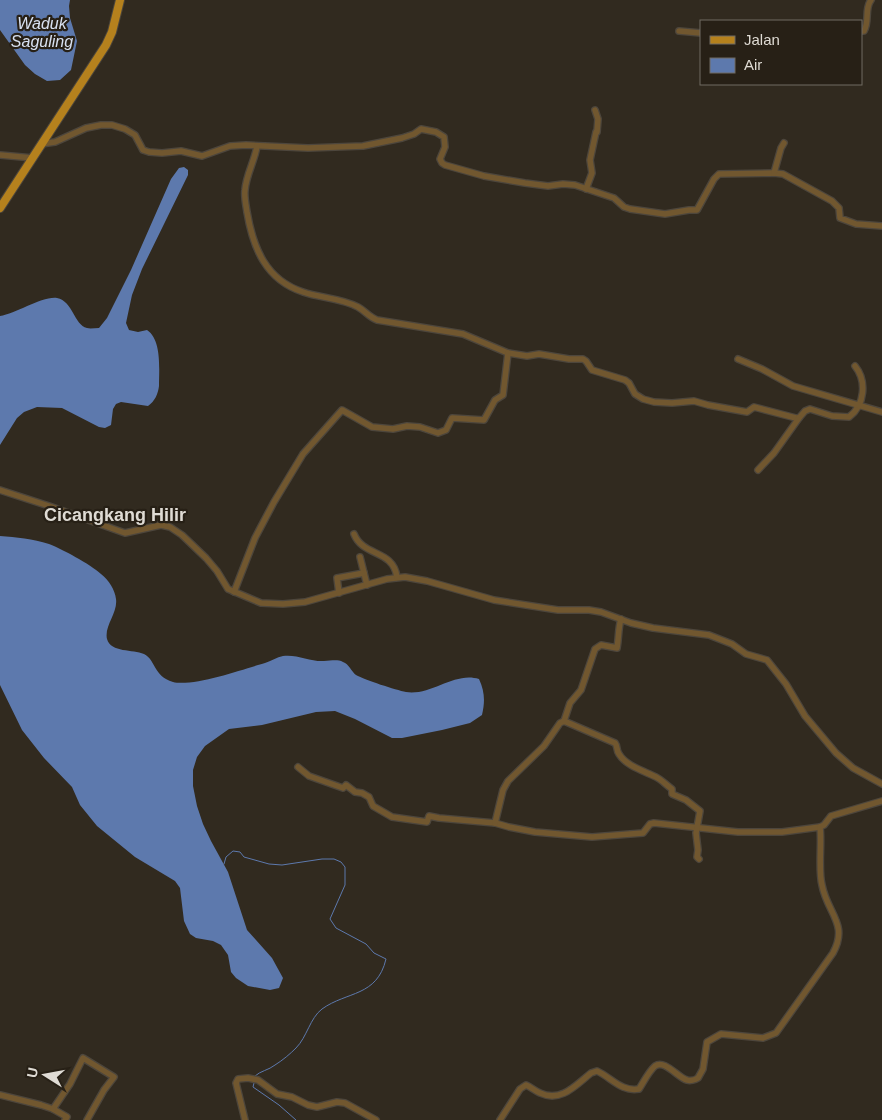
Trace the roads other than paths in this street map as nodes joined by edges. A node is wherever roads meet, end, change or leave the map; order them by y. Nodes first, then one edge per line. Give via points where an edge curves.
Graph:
1 (120, 0) edge
2 (872, 0) edge
3 (678, 31) dead end
4 (862, 31) edge
5 (700, 33) edge
6 (595, 110) dead end
7 (784, 143) dead end
8 (40, 144) junction
9 (258, 146) junction
10 (0, 154) edge
11 (33, 158) junction
12 (774, 172) junction
13 (586, 189) junction
14 (0, 208) edge
15 (882, 226) edge
16 (508, 352) junction
17 (738, 359) dead end
18 (854, 366) dead end
19 (860, 405) junction
20 (882, 412) edge
21 (799, 418) junction
22 (758, 470) dead end
23 (0, 490) edge
24 (354, 534) dead end
25 (360, 558) dead end
26 (364, 573) junction
27 (397, 577) junction
28 (367, 586) junction
29 (234, 592) junction
30 (339, 593) junction
31 (621, 619) junction
32 (564, 722) junction
33 (298, 767) dead end
34 (882, 784) edge
35 (882, 801) edge
36 (495, 823) junction
37 (820, 827) junction
38 (697, 828) junction
39 (699, 859) dead end
40 (0, 1095) edge
41 (53, 1109) junction
42 (68, 1119) edge
43 (87, 1120) edge
44 (245, 1120) edge
45 (376, 1120) edge
46 (500, 1120) edge

1 - 8 main road via 106,45
2 - 4 street via 868,3 867,26
3 - 5 street
6 - 13 street via 597,132 590,160 592,173
7 - 12 street
8 - 9 street via 55,142 86,128 112,125 135,135 143,150 149,152 181,151 202,156 230,146
8 - 11 main road
9 - 13 street via 348,147 386,142 423,129 444,137 445,147 440,159 445,165 484,176
9 - 16 street via 245,187 245,198 251,236 269,271 300,291 359,307 377,320 462,334
10 - 11 street
11 - 14 main road
12 - 13 street via 719,174 699,209 668,214 630,209 614,198
12 - 15 street via 832,201 839,208 840,218 856,224
16 - 21 street via 585,359 592,370 625,380 635,394 654,402 694,401 742,412 754,408
16 - 29 street via 503,395 495,400 484,420 452,418 446,430 438,433 420,427 372,427 342,410 303,454 274,502 255,538
17 - 19 street via 793,386
18 - 19 street via 863,379
19 - 20 street
19 - 21 street via 849,417 810,409
21 - 22 street
23 - 29 street via 125,533 161,525 170,527 206,558 228,589
24 - 27 street via 361,545 396,567
25 - 26 street
26 - 28 street
26 - 30 street via 336,578
27 - 28 street
27 - 31 street via 427,581 494,600 558,610 589,610
28 - 30 street
29 - 30 street via 261,603 283,604
31 - 32 street via 617,648 601,646 595,649 581,690 570,703
31 - 34 street via 653,628 709,635 732,644 746,654 767,660 805,716 836,753 853,768
32 - 36 street via 508,781
32 - 38 street via 615,743 620,756 642,772 661,780 672,789 672,794 700,811
33 - 36 street via 309,776 343,788 346,785 355,792 363,793 373,806 396,818 427,822 430,816
35 - 37 street via 831,816
36 - 38 street via 535,832 592,837 643,833 654,823
37 - 38 street via 782,832
37 - 46 street via 821,884 840,932 840,942 776,1033 763,1038 721,1034 707,1042 703,1069 694,1080 687,1080 660,1065 655,1066 639,1089 625,1088 597,1071 556,1097 541,1094 526,1085 520,1088
38 - 39 street
40 - 41 street
41 - 42 street
41 - 43 street via 82,1058 114,1077
44 - 45 street via 236,1083 238,1079 248,1078 308,1105 345,1103

